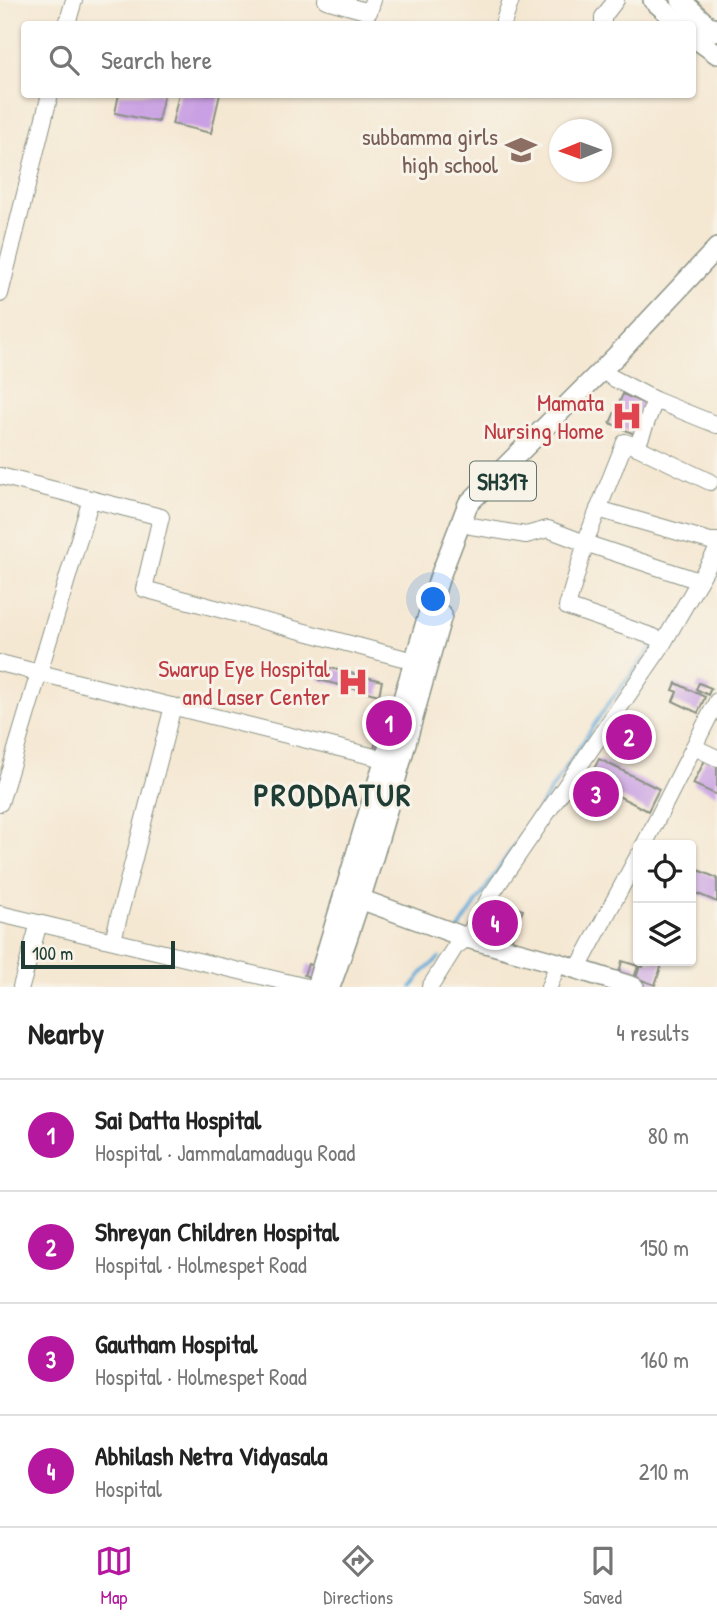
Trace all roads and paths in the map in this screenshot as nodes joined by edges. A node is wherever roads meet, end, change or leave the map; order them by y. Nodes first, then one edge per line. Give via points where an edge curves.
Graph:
1 (74, 0) edge
2 (326, 0) edge
3 (373, 0) edge
4 (511, 0) edge
5 (616, 0) edge
6 (653, 0) edge
7 (678, 16) edge
8 (68, 21) edge
9 (504, 21) edge
10 (603, 21) edge
11 (696, 21) edge
12 (696, 21) edge
13 (717, 31) edge
14 (696, 39) edge
15 (717, 54) edge
16 (49, 98) edge
17 (717, 248) edge
18 (3, 266) edge
19 (717, 266) edge
20 (0, 294) edge
21 (611, 377) junction
22 (655, 400) junction
23 (717, 425) edge
24 (637, 447) junction
25 (0, 477) edge
26 (710, 482) dead end
27 (91, 499) junction
28 (598, 509) junction
29 (471, 526) junction
30 (717, 541) edge
31 (585, 543) junction
32 (717, 550) edge
33 (699, 581) junction
34 (654, 637) dead end
35 (0, 663) edge
36 (421, 663) junction
37 (38, 673) junction
38 (717, 701) edge
39 (173, 706) junction
40 (694, 747) junction
41 (717, 758) edge
42 (392, 762) junction
43 (0, 803) edge
44 (647, 840) edge
45 (633, 865) edge
46 (360, 899) junction
47 (0, 914) edge
48 (39, 923) junction
49 (467, 937) junction
50 (113, 940) junction
51 (558, 963) junction
52 (577, 970) junction
53 (21, 987) edge
54 (307, 987) edge
55 (316, 987) edge
56 (330, 987) edge
57 (430, 987) edge
58 (549, 987) edge
59 (634, 987) edge

1 - 8 street
2 - 3 street via 369,12
4 - 9 street
5 - 10 street
6 - 7 main road
7 - 11 main road
12 - 13 main road
14 - 15 main road
16 - 18 street
17 - 36 main road, SH317 via 617,356 468,503 439,579
18 - 20 street
19 - 21 main road, SH317
21 - 22 street
21 - 29 main road, SH317 via 508,475
22 - 23 street
22 - 24 street
24 - 26 street
24 - 28 street via 625,442
25 - 27 street
27 - 36 street via 161,517 144,589
27 - 37 street
28 - 30 street
28 - 31 street
29 - 31 street via 526,534 548,529
29 - 36 main road, SH317
31 - 33 street
31 - 34 street via 567,607
32 - 33 street
33 - 49 street via 661,647 490,896
35 - 37 street
36 - 42 main road, SH317
37 - 39 street
37 - 43 street
38 - 40 street
39 - 42 street
39 - 50 street
40 - 41 street
40 - 44 street
42 - 46 main road, SH317
42 - 55 main road, SH317
45 - 52 street
46 - 49 main road
46 - 56 main road, SH317
47 - 48 street
48 - 50 street
48 - 53 street
49 - 51 main road
49 - 57 street via 455,947
50 - 54 street
51 - 52 main road
51 - 58 street
52 - 59 main road

